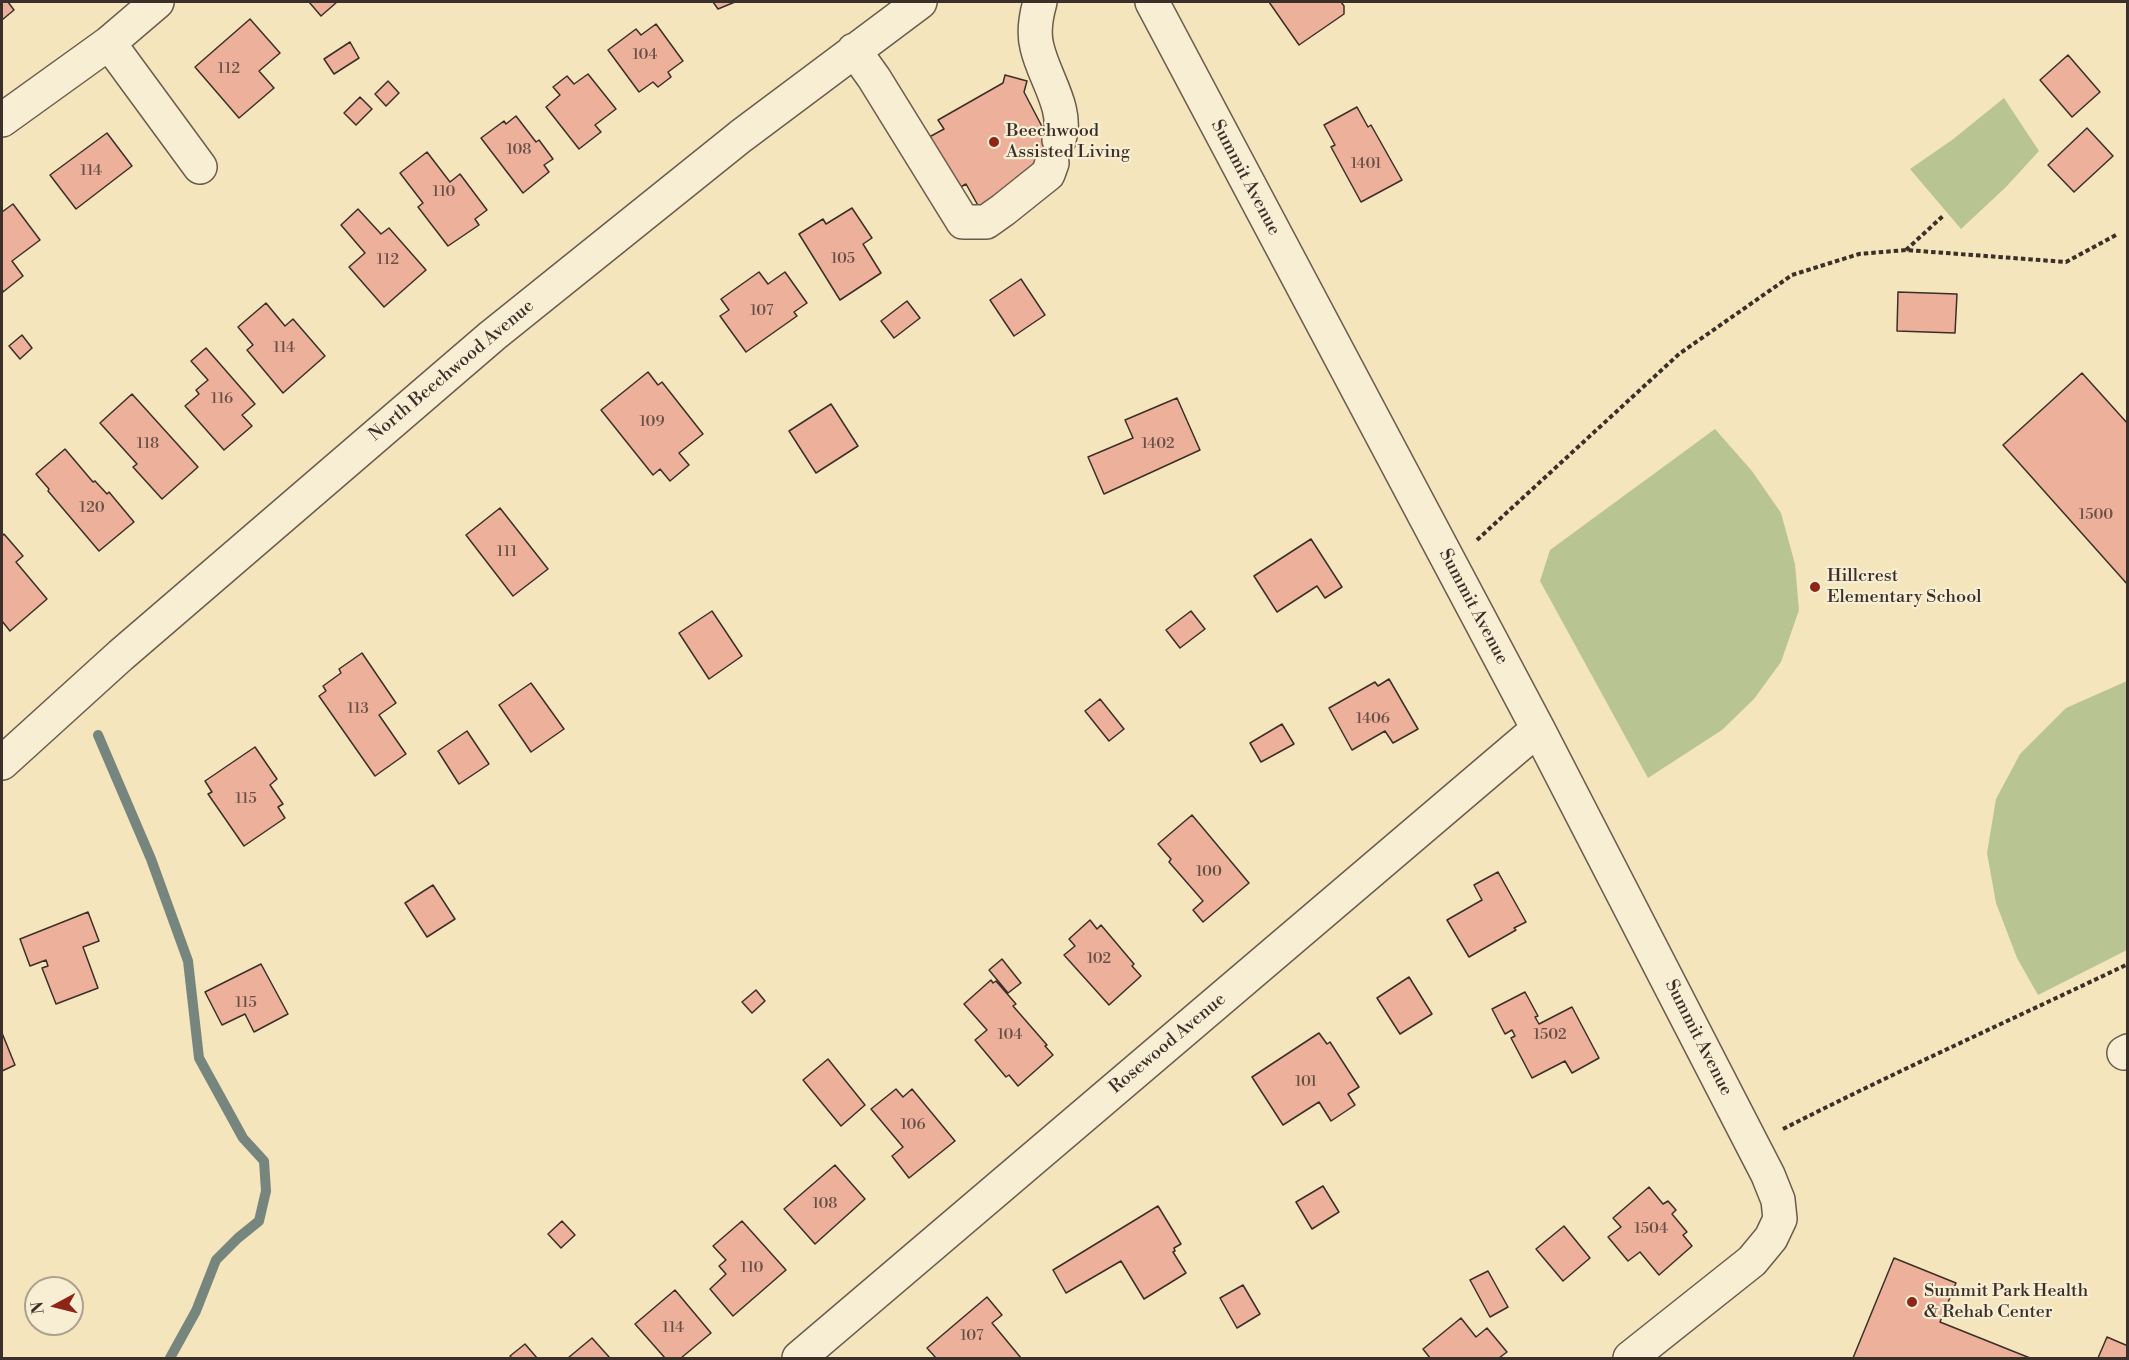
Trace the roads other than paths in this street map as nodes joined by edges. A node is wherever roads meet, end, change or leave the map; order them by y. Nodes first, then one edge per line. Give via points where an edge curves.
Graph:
1 (157, 2) edge
2 (920, 2) edge
3 (1040, 2) edge
4 (1152, 2) edge
5 (109, 43) junction
6 (854, 50) junction
7 (2, 120) edge
8 (200, 167) dead end
9 (1538, 729) junction
10 (2, 763) edge
11 (799, 1359) edge
12 (1630, 1359) edge

1 - 5 street
2 - 6 street, North Beechwood Avenue
3 - 6 street via 1036,45 1057,98 1062,131 1048,174 986,222 963,222
4 - 9 street, Summit Avenue
5 - 7 street
5 - 8 street
6 - 10 street, North Beechwood Avenue via 492,336 121,655
9 - 11 street, Rosewood Avenue
9 - 12 street, Summit Avenue via 1778,1200 1780,1219 1771,1238 1752,1261

